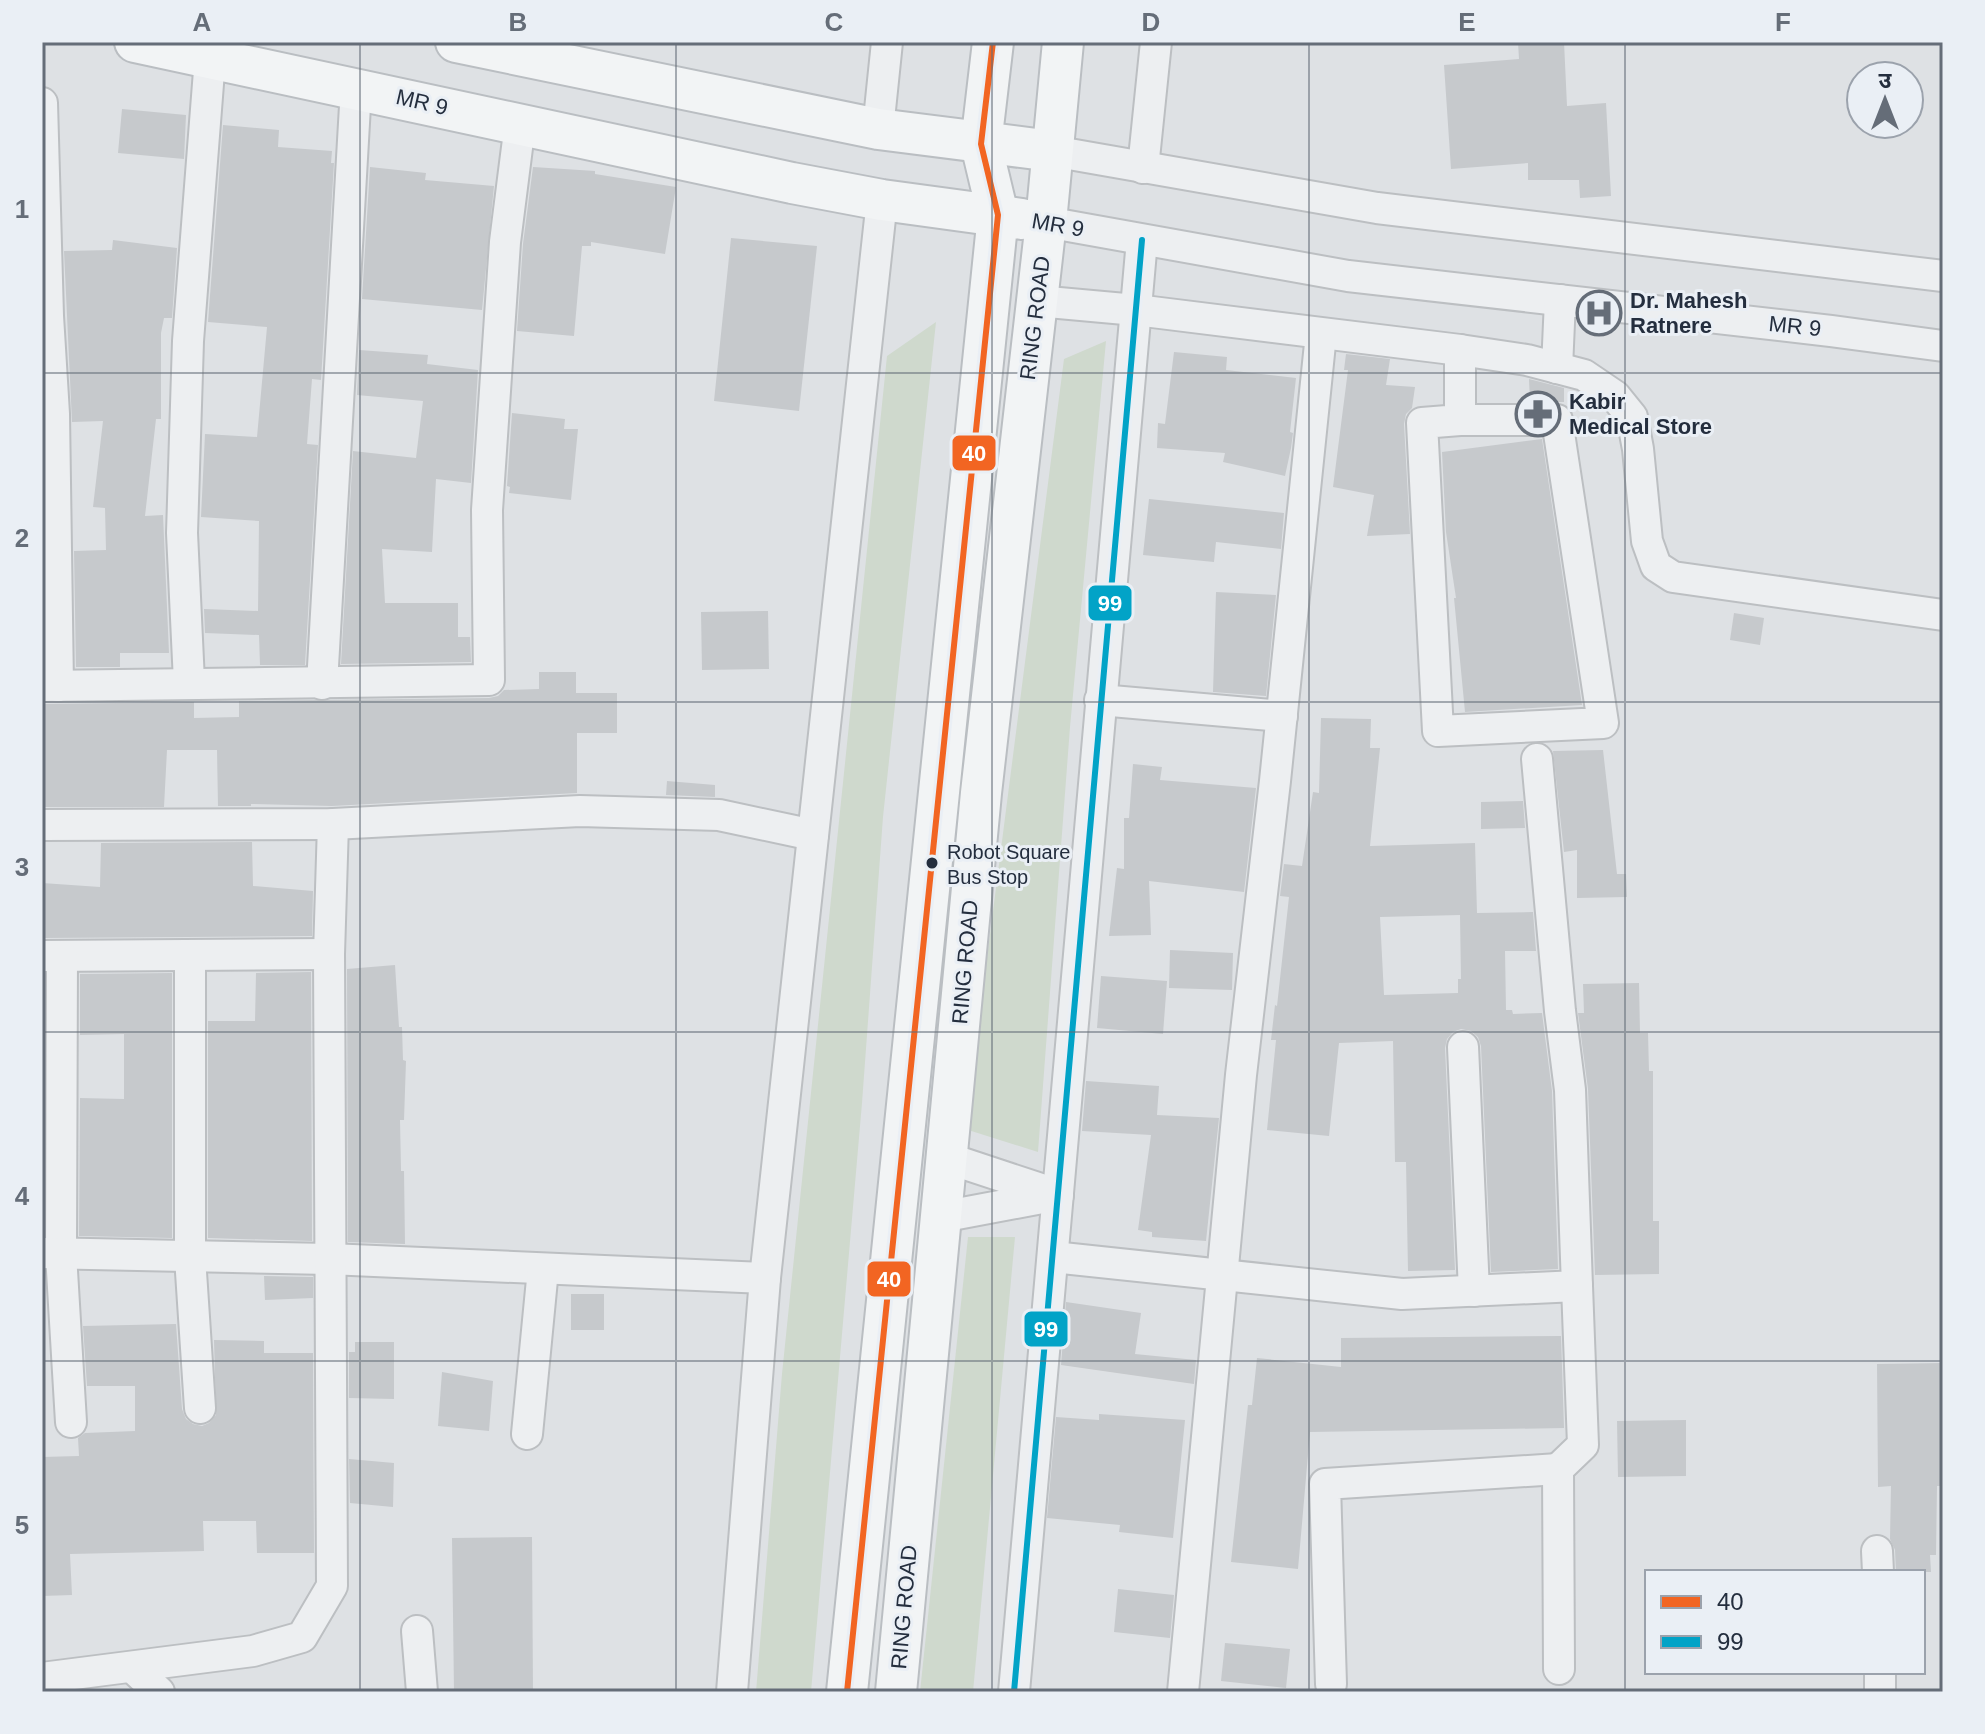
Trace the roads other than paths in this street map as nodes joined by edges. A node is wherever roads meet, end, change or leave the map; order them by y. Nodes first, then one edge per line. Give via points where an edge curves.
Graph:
1 (135, 42) edge
2 (456, 42) edge
3 (887, 42) edge
4 (993, 42) edge
5 (1063, 42) edge
6 (1156, 42) edge
7 (210, 58) junction
8 (356, 88) junction
9 (42, 103) edge
10 (520, 124) junction
11 (878, 129) junction
12 (981, 144) junction
13 (1052, 151) junction
14 (1143, 168) junction
15 (882, 200) junction
16 (998, 215) junction
17 (1046, 222) junction
18 (1142, 240) junction
19 (1943, 276) edge
20 (1560, 300) junction
21 (1037, 301) junction
22 (1136, 310) junction
23 (1321, 334) junction
24 (1943, 346) edge
25 (1460, 350) junction
26 (1557, 368) junction
27 (1460, 420) junction
28 (1943, 615) edge
29 (189, 682) junction
30 (322, 684) junction
31 (50, 686) edge
32 (1100, 700) junction
33 (1282, 716) junction
34 (1537, 759) dead end
35 (333, 824) junction
36 (42, 825) edge
37 (813, 835) junction
38 (329, 954) junction
39 (190, 955) junction
40 (52, 956) edge
41 (1463, 1047) dead end
42 (947, 1158) junction
43 (1058, 1195) junction
44 (941, 1217) junction
45 (52, 1254) edge
46 (190, 1257) junction
47 (1053, 1257) junction
48 (329, 1259) junction
49 (543, 1269) junction
50 (1223, 1277) junction
51 (765, 1278) junction
52 (1577, 1286) junction
53 (1474, 1291) junction
54 (200, 1408) dead end
55 (71, 1422) dead end
56 (527, 1434) dead end
57 (1558, 1469) junction
58 (417, 1631) dead end
59 (133, 1668) junction
60 (1559, 1669) dead end
61 (42, 1678) edge
62 (1331, 1684) dead end
63 (159, 1692) edge
64 (422, 1692) edge
65 (732, 1692) edge
66 (847, 1692) edge
67 (896, 1692) edge
68 (1014, 1692) edge
69 (1183, 1692) edge

1 - 7 main road, MR 9
2 - 11 main road
3 - 11 street
4 - 12 main road, RING ROAD
5 - 13 main road, RING ROAD
6 - 14 street
7 - 8 main road, MR 9
7 - 29 street via 188,341 182,533
8 - 10 main road, MR 9
8 - 30 street
9 - 31 street via 54,414
10 - 15 main road, MR 9
10 - 30 street via 505,242 487,510 489,680
11 - 12 main road
12 - 13 main road
12 - 16 main road, RING ROAD
13 - 14 street
13 - 17 main road, RING ROAD
14 - 19 street via 1377,208
15 - 16 main road, MR 9
15 - 37 street
16 - 17 main road, MR 9
16 - 66 main road, RING ROAD
17 - 18 street, MR 9
17 - 21 main road, RING ROAD
18 - 20 street, MR 9 via 1348,276
18 - 22 street
20 - 24 street, MR 9
20 - 26 street
21 - 22 street
21 - 42 main road, RING ROAD via 981,793
22 - 23 street
22 - 32 street
23 - 25 street
23 - 33 street
25 - 26 street
25 - 27 street
26 - 28 street via 1584,375 1615,396 1632,417 1647,541 1656,566 1673,577
27 - 27 street via 1422,423 1438,731 1603,723 1557,420
29 - 30 street
29 - 31 street
32 - 33 street
32 - 43 street
33 - 50 street
34 - 52 street via 1570,1090
35 - 36 street
35 - 37 street via 580,811 719,815
35 - 38 street
37 - 51 street
38 - 39 street
38 - 48 street
39 - 40 street
39 - 46 street
40 - 45 street
41 - 53 street
42 - 43 street
42 - 44 main road, RING ROAD
43 - 44 street
43 - 47 street
44 - 67 main road, RING ROAD
45 - 46 street
45 - 55 street
46 - 48 street
46 - 54 street
47 - 50 street
47 - 68 street
48 - 49 street
48 - 59 street via 332,1586 302,1637 253,1651
49 - 51 street
49 - 56 street
50 - 53 street via 1402,1294
50 - 69 street
51 - 65 street
52 - 53 street
52 - 57 street via 1583,1445
57 - 60 street
57 - 62 street via 1325,1484
58 - 64 street
59 - 61 street
59 - 63 street

